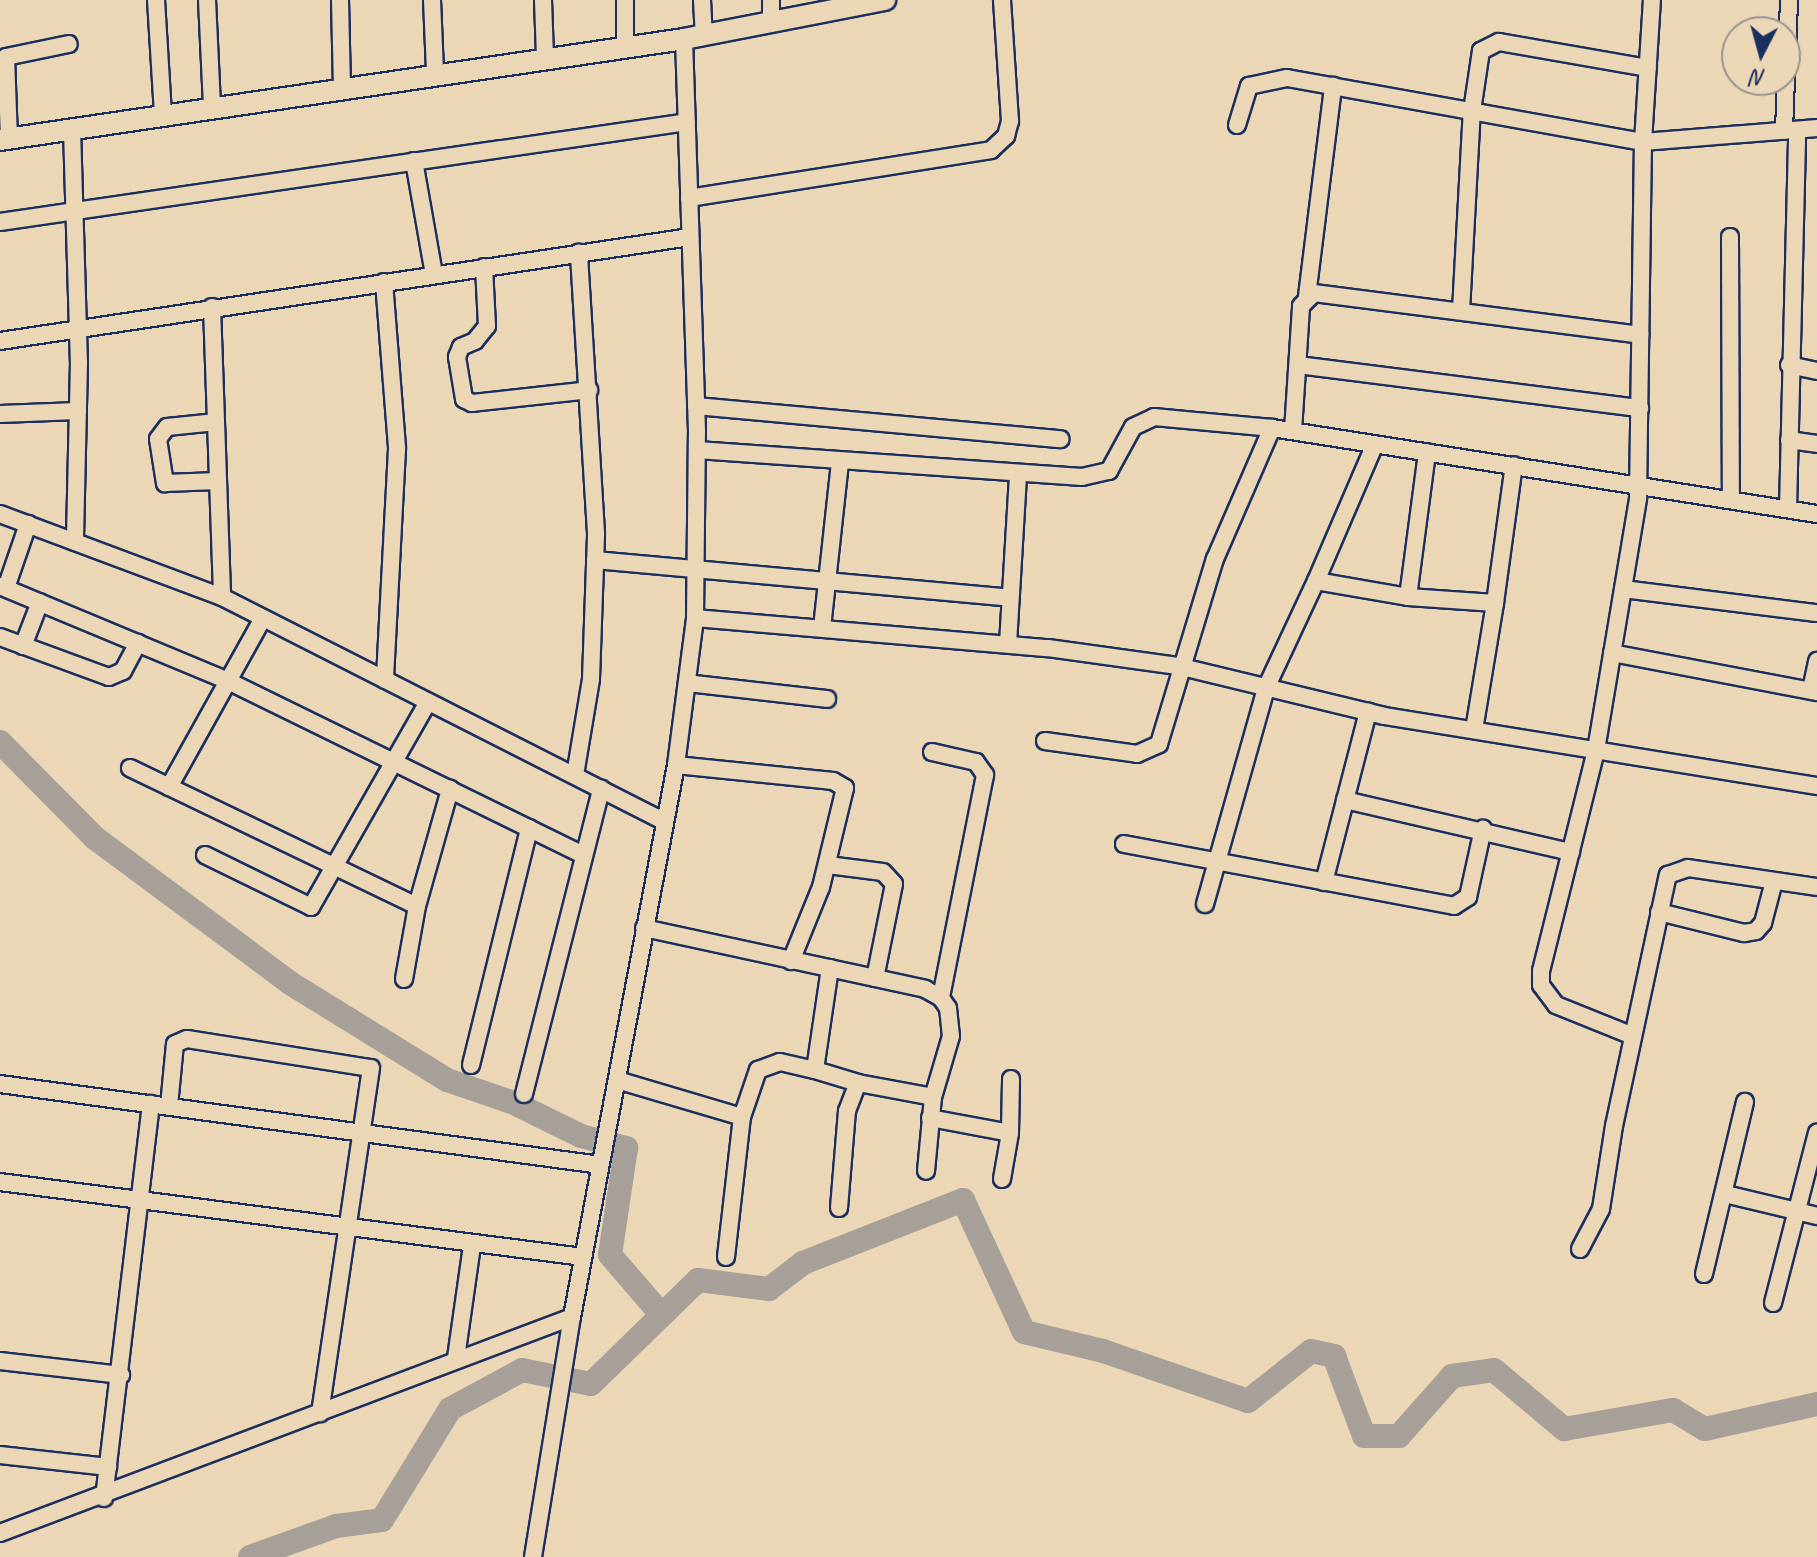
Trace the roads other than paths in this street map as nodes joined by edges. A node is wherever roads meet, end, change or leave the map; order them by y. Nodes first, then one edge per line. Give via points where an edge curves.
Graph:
1 (156, 0) edge
2 (207, 0) edge
3 (340, 0) edge
4 (432, 0) edge
5 (543, 0) edge
6 (625, 0) edge
7 (702, 0) edge
8 (881, 0) edge
9 (1002, 0) edge
10 (1652, 0) edge
11 (1789, 0) edge
12 (817, 5) edge
13 (771, 9) edge
14 (694, 37) junction
15 (69, 44) dead end
16 (625, 46) junction
17 (545, 56) junction
18 (1648, 68) junction
19 (435, 73) junction
20 (1333, 86) junction
21 (342, 88) junction
22 (212, 108) junction
23 (1472, 111) junction
24 (163, 116) junction
25 (687, 122) junction
26 (1237, 125) dead end
27 (1817, 128) edge
28 (72, 129) junction
29 (1790, 130) junction
30 (5, 140) edge
31 (1643, 142) junction
32 (414, 161) junction
33 (689, 198) junction
34 (76, 210) junction
35 (0, 222) edge
36 (690, 237) junction
37 (1730, 237) dead end
38 (579, 253) junction
39 (484, 267) junction
40 (434, 275) junction
41 (384, 282) junction
42 (1307, 296) junction
43 (212, 307) junction
44 (1461, 311) junction
45 (79, 327) junction
46 (1640, 335) junction
47 (0, 341) edge
48 (1298, 365) junction
49 (1789, 365) junction
50 (1817, 371) edge
51 (589, 390) junction
52 (696, 406) junction
53 (1640, 408) junction
54 (78, 411) junction
55 (0, 414) edge
56 (216, 422) junction
57 (1272, 428) junction
58 (1293, 431) junction
59 (1061, 439) dead end
60 (1789, 440) junction
61 (1375, 444) junction
62 (1817, 444) edge
63 (697, 450) junction
64 (1427, 452) junction
65 (840, 461) junction
66 (1514, 465) junction
67 (1018, 475) junction
68 (218, 481) junction
69 (1639, 484) junction
70 (1731, 500) junction
71 (1788, 509) junction
72 (0, 514) edge
73 (1817, 514) edge
74 (28, 524) junction
75 (75, 542) junction
76 (595, 560) junction
77 (695, 572) junction
78 (1316, 581) junction
79 (829, 583) junction
80 (3, 587) edge
81 (1623, 589) junction
82 (222, 597) junction
83 (1408, 597) junction
84 (1010, 598) junction
85 (40, 602) junction
86 (1495, 603) junction
87 (1817, 613) edge
88 (263, 618) junction
89 (695, 618) junction
90 (822, 628) junction
91 (0, 637) edge
92 (138, 643) junction
93 (1008, 644) junction
94 (23, 646) junction
95 (1612, 653) junction
96 (1817, 661) edge
97 (1178, 666) junction
98 (226, 680) junction
99 (385, 680) junction
100 (687, 683) junction
101 (1266, 688) junction
102 (1814, 691) edge
103 (827, 699) dead end
104 (428, 702) junction
105 (1368, 712) junction
106 (1474, 730) junction
107 (1045, 741) dead end
108 (1596, 750) junction
109 (932, 752) dead end
110 (395, 763) junction
111 (676, 765) junction
112 (130, 768) dead end
113 (575, 775) junction
114 (1817, 786) edge
115 (169, 787) junction
116 (450, 789) junction
117 (601, 789) junction
118 (1345, 800) junction
119 (663, 821) junction
120 (529, 828) junction
121 (1483, 829) junction
122 (1124, 844) dead end
123 (1571, 852) junction
124 (581, 854) junction
125 (205, 855) dead end
126 (1217, 862) junction
127 (828, 865) junction
128 (338, 866) junction
129 (1774, 881) junction
130 (1324, 882) junction
131 (1817, 887) edge
132 (1205, 904) dead end
133 (417, 906) junction
134 (1659, 912) junction
135 (644, 928) junction
136 (791, 961) junction
137 (830, 968) junction
138 (875, 978) junction
139 (404, 979) dead end
140 (941, 998) junction
141 (1633, 1036) junction
142 (471, 1065) dead end
143 (815, 1070) junction
144 (1011, 1079) dead end
145 (617, 1080) junction
146 (858, 1083) junction
147 (0, 1084) edge
148 (524, 1094) dead end
149 (933, 1097) junction
150 (1745, 1102) dead end
151 (151, 1104) junction
152 (169, 1106) junction
153 (742, 1117) junction
154 (930, 1118) junction
155 (366, 1132) junction
156 (1010, 1133) junction
157 (1817, 1133) edge
158 (603, 1157) junction
159 (926, 1171) dead end
160 (1002, 1179) dead end
161 (0, 1182) edge
162 (1725, 1194) junction
163 (140, 1202) junction
164 (839, 1208) dead end
165 (1797, 1212) junction
166 (1817, 1216) edge
167 (351, 1228) junction
168 (472, 1245) junction
169 (1580, 1249) dead end
170 (583, 1257) junction
171 (726, 1257) dead end
172 (1704, 1274) dead end
173 (1773, 1303) dead end
174 (572, 1317) junction
175 (456, 1358) junction
176 (0, 1361) edge
177 (121, 1375) junction
178 (320, 1413) junction
179 (0, 1455) edge
180 (108, 1467) junction
181 (104, 1498) junction
182 (0, 1533) edge
183 (533, 1557) edge

1 - 24 street
2 - 22 street
3 - 21 street
4 - 19 street
5 - 17 street
6 - 16 street
7 - 14 street
8 - 12 main road
9 - 33 street via 1010,121 1006,136 991,150
10 - 18 street
11 - 29 street
12 - 13 main road
13 - 14 main road
14 - 16 main road
14 - 25 street
15 - 30 street via 6,57
16 - 17 main road
17 - 19 main road
18 - 23 street via 1492,43 1479,57
18 - 31 street
19 - 21 main road
20 - 23 street
20 - 26 street via 1287,78 1259,81 1246,91
20 - 42 street
21 - 22 main road
22 - 24 main road
23 - 31 street
23 - 44 street
24 - 28 main road
25 - 32 street
25 - 33 street
27 - 29 street
28 - 30 main road
28 - 34 street
29 - 31 street
29 - 49 street
31 - 46 street
32 - 34 street
32 - 40 street
33 - 36 street
34 - 35 street
34 - 45 street
36 - 38 street
36 - 52 street
37 - 70 street
38 - 39 street
38 - 51 street
39 - 40 street
39 - 51 street via 487,326 475,341 461,347 457,357 464,399 472,403
40 - 41 street
41 - 43 street
41 - 99 street via 397,449
42 - 44 street via 1323,292
42 - 48 street via 1301,306
43 - 45 street
43 - 56 street
44 - 46 street
45 - 47 street
45 - 54 street
46 - 53 street
48 - 53 street
48 - 58 street
49 - 50 street
49 - 60 street
51 - 76 street
52 - 59 street
52 - 63 street
53 - 69 street
54 - 55 street
54 - 75 street
56 - 68 street
56 - 68 street via 167,427 158,439 165,483
57 - 58 street
57 - 67 street via 1154,417 1133,427 1109,471 1082,477
57 - 97 street via 1215,559
58 - 61 street
60 - 62 street
60 - 71 street
61 - 64 street
61 - 78 street
63 - 65 street
63 - 77 street
64 - 66 street
64 - 83 street
65 - 67 street
65 - 79 street
66 - 69 street
66 - 86 street
67 - 84 street
68 - 82 street
69 - 70 street
69 - 81 street
70 - 71 street
71 - 73 street
72 - 74 street
74 - 75 street
74 - 80 street
75 - 82 street
76 - 77 street
76 - 113 street via 591,679
77 - 79 street
77 - 89 street
78 - 83 street
78 - 101 street
79 - 84 street
79 - 90 street
80 - 85 street
81 - 87 street
81 - 95 street
82 - 88 street
83 - 86 street
84 - 93 street
85 - 92 street
85 - 94 street
86 - 106 street
88 - 98 street
88 - 99 street
89 - 90 street
89 - 100 street
90 - 93 street
91 - 94 street
92 - 94 street via 123,671 109,677
92 - 98 street
93 - 97 street
95 - 102 street
95 - 108 street
96 - 102 street
97 - 101 street
97 - 107 street via 1154,749 1137,754
98 - 110 street
98 - 115 street
99 - 104 street
100 - 103 street
100 - 111 street
101 - 105 street
101 - 126 street
104 - 110 street
104 - 113 street
105 - 106 street
105 - 118 street
106 - 108 street
108 - 114 street
108 - 123 street
109 - 140 street via 980,764 985,775
110 - 116 street
110 - 128 street
111 - 119 street
111 - 127 street via 842,784 846,801
112 - 115 street
113 - 117 street
115 - 128 street
116 - 120 street
116 - 133 street
117 - 119 street
117 - 124 street
118 - 121 street
118 - 130 street
119 - 135 street
120 - 124 street
120 - 142 street
121 - 123 street
121 - 130 street via 1468,897 1460,905
122 - 126 street
123 - 141 street via 1541,985 1556,1005
124 - 148 street
125 - 128 street via 304,907 315,903
126 - 130 street
126 - 132 street
127 - 136 street
127 - 138 street via 883,872 894,884
128 - 133 street
129 - 131 street
129 - 134 street via 1680,869 1664,883
129 - 134 street via 1756,931 1744,933
133 - 139 street
134 - 141 street
135 - 136 street
135 - 145 street
136 - 137 street
137 - 138 street
137 - 143 street
138 - 140 street
140 - 149 street via 948,1008 951,1036
141 - 169 street via 1601,1209
143 - 146 street
143 - 153 street via 780,1062 764,1065
144 - 156 street
145 - 153 street
145 - 158 street
146 - 149 street
146 - 164 street via 847,1111
147 - 151 street
149 - 154 street
150 - 162 street
151 - 152 street
151 - 163 street
152 - 155 street
152 - 155 street via 175,1044 187,1039 367,1064 372,1074
153 - 171 street
154 - 156 street
154 - 159 street
155 - 158 street
155 - 167 street
156 - 160 street
157 - 165 street
158 - 170 street
161 - 163 street
162 - 165 street
162 - 172 street
163 - 167 street
163 - 177 street
165 - 166 street
165 - 173 street
167 - 168 street
167 - 178 street
168 - 170 street
168 - 175 street
170 - 174 street
174 - 175 street
174 - 183 street
175 - 178 street
176 - 177 street
177 - 180 street
178 - 181 street
179 - 180 street
180 - 181 street
181 - 182 street

